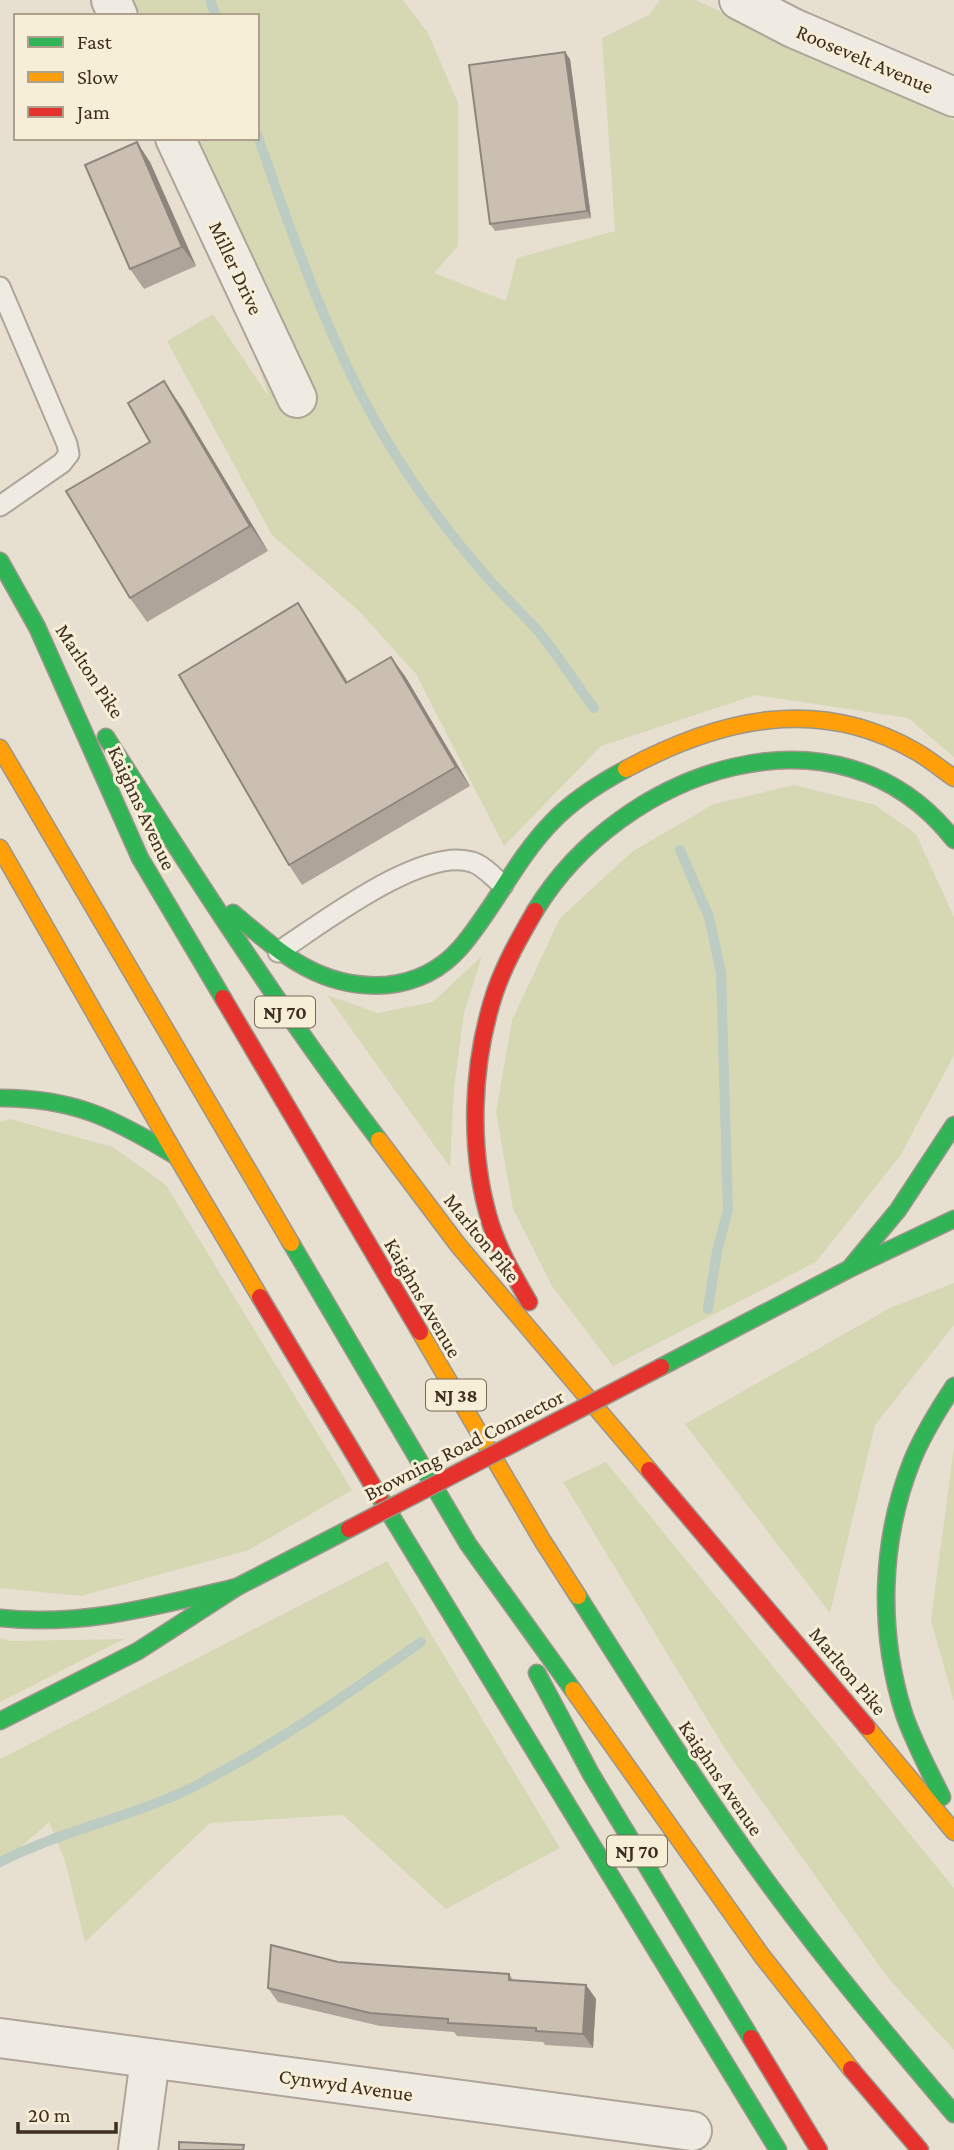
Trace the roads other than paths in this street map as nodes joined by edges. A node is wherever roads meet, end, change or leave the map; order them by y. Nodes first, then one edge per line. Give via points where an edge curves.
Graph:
1 (739, 0) edge
2 (954, 97) edge
3 (176, 140) edge
4 (0, 287) edge
5 (297, 398) dead end
6 (0, 506) edge
7 (0, 561) edge
8 (37, 627) junction
9 (0, 748) edge
10 (954, 779) edge
11 (954, 841) edge
12 (0, 848) edge
13 (199, 883) junction
14 (503, 885) junction
15 (278, 952) junction
16 (0, 1098) edge
17 (954, 1125) edge
18 (177, 1157) junction
19 (954, 1219) edge
20 (849, 1269) junction
21 (567, 1372) junction
22 (954, 1386) edge
23 (468, 1544) junction
24 (237, 1587) junction
25 (0, 1618) edge
26 (0, 1721) edge
27 (954, 1824) edge
28 (954, 1832) edge
29 (0, 2038) edge
30 (150, 2059) junction
31 (954, 2114) edge
32 (692, 2131) dead end
33 (138, 2150) edge
34 (778, 2150) edge
35 (819, 2150) edge
36 (920, 2150) edge

1 - 2 street, Roosevelt Avenue
3 - 5 street, Miller Drive
4 - 6 lane via 69,454
7 - 8 main road, Kaighns Avenue / NJ 38
8 - 13 main road, Marlton Pike / NJ 70
8 - 31 main road, Kaighns Avenue / NJ 38 via 139,858 549,1552 763,1876
9 - 23 main road, NJ 38
10 - 14 main road via 902,743 849,724 794,717 736,723 640,760 579,799 534,841
11 - 21 main road via 918,805 883,781 828,762 770,759 710,773 651,799 598,836 553,883 520,934 492,997 478,1062 475,1134 494,1234
12 - 18 main road
13 - 15 main road
13 - 21 main road, Marlton Pike / NJ 70 via 266,985 458,1245
14 - 15 lane via 474,862 449,859 420,867 381,886
14 - 15 main road via 461,948 430,974 408,982 362,987 342,984 316,975
16 - 18 main road via 43,1098 86,1108
17 - 20 main road via 898,1210
18 - 34 main road
19 - 20 main road, Browning Road Connector
20 - 24 main road, Browning Road Connector, bridge
21 - 28 main road, Marlton Pike / NJ 70
22 - 27 main road via 931,1418 898,1499 886,1590 895,1681
23 - 35 main road, NJ 70 via 591,1774
23 - 36 main road, NJ 38 via 762,1956
24 - 25 main road via 98,1616 40,1621
24 - 26 main road, Browning Road Connector via 138,1651
29 - 30 street, Cynwyd Avenue
30 - 32 street, Cynwyd Avenue
30 - 33 street

